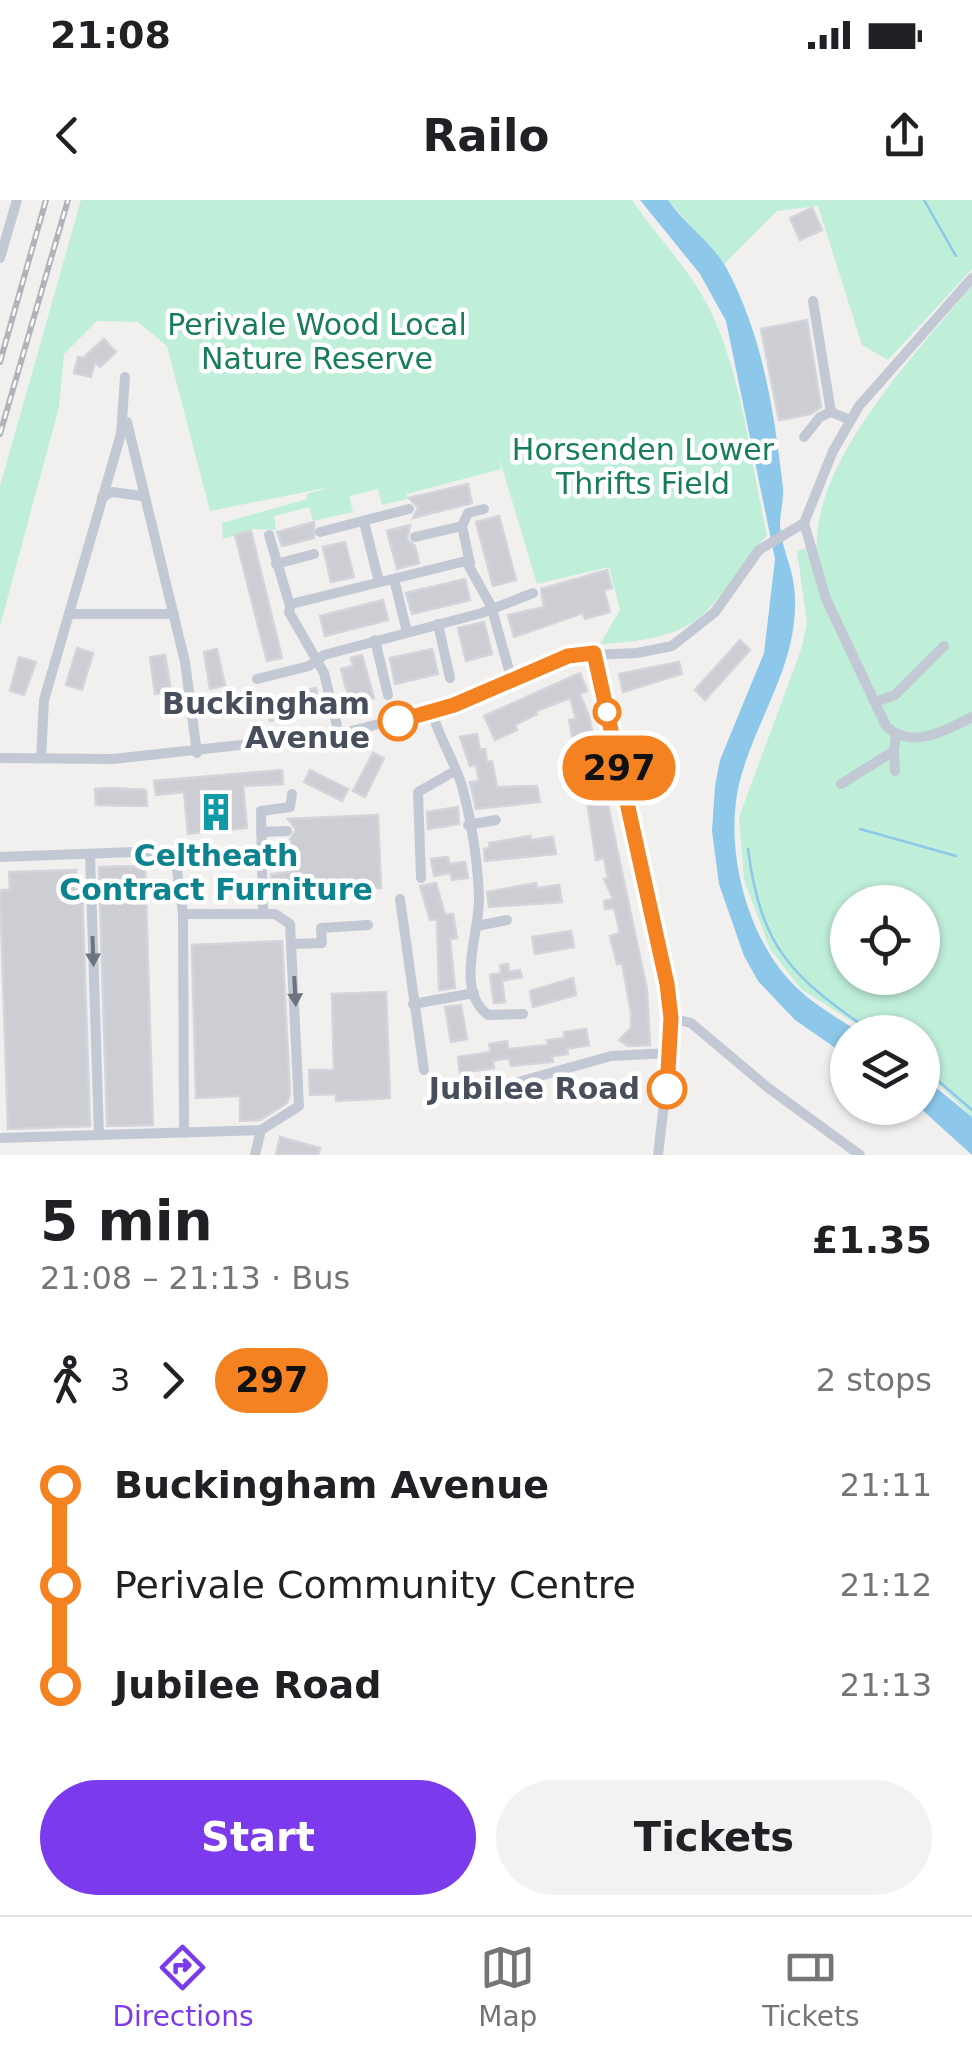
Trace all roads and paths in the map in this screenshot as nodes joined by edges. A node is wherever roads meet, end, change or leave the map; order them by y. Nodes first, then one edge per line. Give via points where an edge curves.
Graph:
1 (17, 200) edge
2 (0, 258) edge
3 (972, 278) edge
4 (812, 301) dead end
5 (831, 412) junction
6 (850, 420) junction
7 (804, 438) dead end
8 (826, 472) junction
9 (842, 472) dead end
10 (142, 496) junction
11 (102, 497) junction
12 (409, 509) dead end
13 (484, 509) dead end
14 (364, 522) junction
15 (804, 523) junction
16 (462, 526) junction
17 (320, 532) dead end
18 (269, 535) dead end
19 (415, 537) dead end
20 (314, 554) dead end
21 (470, 563) junction
22 (276, 564) junction
23 (394, 579) junction
24 (378, 582) junction
25 (532, 594) dead end
26 (290, 606) junction
27 (491, 606) junction
28 (70, 614) junction
29 (174, 614) junction
30 (438, 624) junction
31 (407, 632) junction
32 (375, 640) junction
33 (944, 646) dead end
34 (594, 653) junction
35 (317, 660) junction
36 (511, 677) junction
37 (450, 678) dead end
38 (257, 679) dead end
39 (388, 694) dead end
40 (875, 702) junction
41 (432, 712) junction
42 (972, 717) edge
43 (339, 734) junction
44 (896, 735) junction
45 (894, 751) junction
46 (197, 754) junction
47 (0, 758) edge
48 (41, 758) junction
49 (455, 771) junction
50 (896, 771) dead end
51 (842, 784) dead end
52 (292, 794) dead end
53 (496, 820) dead end
54 (468, 825) junction
55 (287, 831) dead end
56 (260, 832) junction
57 (288, 850) dead end
58 (261, 851) junction
59 (90, 854) junction
60 (0, 857) edge
61 (421, 878) dead end
62 (400, 899) dead end
63 (183, 914) junction
64 (263, 914) junction
65 (507, 920) dead end
66 (368, 925) dead end
67 (476, 926) junction
68 (293, 944) junction
69 (474, 993) junction
70 (413, 1004) junction
71 (523, 1014) dead end
72 (671, 1018) junction
73 (670, 1053) junction
74 (424, 1070) dead end
75 (518, 1082) dead end
76 (261, 1130) junction
77 (184, 1132) junction
78 (99, 1135) junction
79 (0, 1138) edge
80 (254, 1155) edge
81 (658, 1155) edge
82 (860, 1155) edge

1 - 2 street
3 - 6 street
4 - 5 street
5 - 6 street
5 - 7 street
6 - 8 street
8 - 9 street
8 - 15 street
10 - 11 street
10 - 11 street via 128,434 126,377 121,434
10 - 29 street
11 - 28 street
12 - 14 street
13 - 16 street via 468,513
14 - 17 street
14 - 24 street
15 - 34 street via 768,542 720,607 684,640 648,652
15 - 40 street via 826,599
16 - 19 street
16 - 21 street
18 - 22 street
20 - 22 street
21 - 23 street
21 - 27 street
22 - 26 street
23 - 24 street
23 - 31 street
24 - 26 street
25 - 27 street
26 - 35 street via 295,629
27 - 30 street
27 - 36 street
28 - 29 street
28 - 48 street via 42,710
29 - 46 street
30 - 31 street
30 - 37 street
31 - 32 street
32 - 35 street
32 - 39 street
33 - 40 street via 895,695
34 - 36 street
34 - 72 street
35 - 38 street
35 - 43 street
36 - 41 street
40 - 44 street
41 - 43 street
41 - 49 street
42 - 44 street via 922,738
43 - 46 street
44 - 45 street
45 - 50 street
45 - 51 street
46 - 48 street
47 - 48 street
49 - 54 street
49 - 61 street via 418,792
52 - 56 street via 290,807 261,810
53 - 54 street
54 - 67 street via 480,896
55 - 56 street
56 - 58 street
57 - 58 street
58 - 64 street
59 - 60 street
59 - 63 street via 161,852 177,869
59 -> 78 street
62 - 70 street
63 - 64 street
63 - 77 street
64 - 68 street via 290,924
65 - 67 street
66 - 68 street via 321,928 322,943
67 - 69 street
68 -> 76 street via 298,1106
69 - 70 street
69 - 71 street via 488,1015
70 - 74 street
72 - 73 street
72 - 82 street via 691,1023
73 - 75 street via 612,1056
73 - 81 street
76 - 77 street
76 - 80 street
77 - 78 street
78 - 79 street

